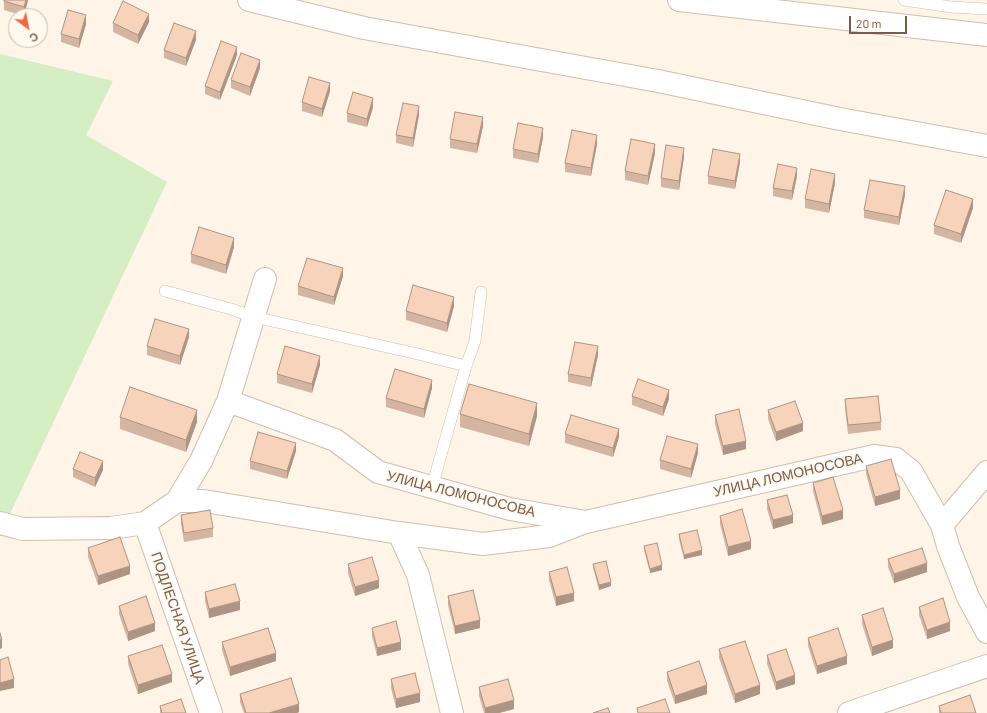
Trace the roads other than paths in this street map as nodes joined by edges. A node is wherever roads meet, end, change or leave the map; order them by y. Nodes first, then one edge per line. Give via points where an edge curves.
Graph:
1 (249, 0) edge
2 (679, 0) edge
3 (904, 0) edge
4 (790, 6) edge
5 (987, 9) edge
6 (987, 35) edge
7 (987, 146) edge
8 (265, 279) dead end
9 (165, 291) dead end
10 (481, 292) dead end
11 (254, 317) junction
12 (466, 366) junction
13 (228, 401) junction
14 (987, 472) edge
15 (432, 487) junction
16 (177, 501) junction
17 (586, 522) junction
18 (0, 523) edge
19 (145, 523) junction
20 (942, 526) junction
21 (399, 533) junction
22 (987, 632) edge
23 (987, 666) edge
24 (211, 713) edge
25 (452, 713) edge
26 (849, 713) edge

1 - 7 street via 364,28 658,81 840,119
2 - 4 street
3 - 5 lane
4 - 6 street
8 - 11 street
9 - 11 lane
10 - 12 lane via 475,341
11 - 12 lane
11 - 13 street
12 - 15 lane
13 - 15 street, УЛИЦА ЛОМОНОСОВА via 335,440 378,472
13 - 16 street via 201,461
14 - 20 street
15 - 17 street, УЛИЦА ЛОМОНОСОВА via 510,509
16 - 19 street
16 - 21 street via 204,501
17 - 20 street, УЛИЦА ЛОМОНОСОВА via 874,456 896,459 911,471
17 - 21 street via 549,536 483,544
18 - 19 street via 23,529 111,528
19 - 24 street, ПОДЛЕСНАЯ УЛИЦА
20 - 22 street, УЛИЦА ЛОМОНОСОВА via 968,597
21 - 25 street via 418,576
23 - 26 street

